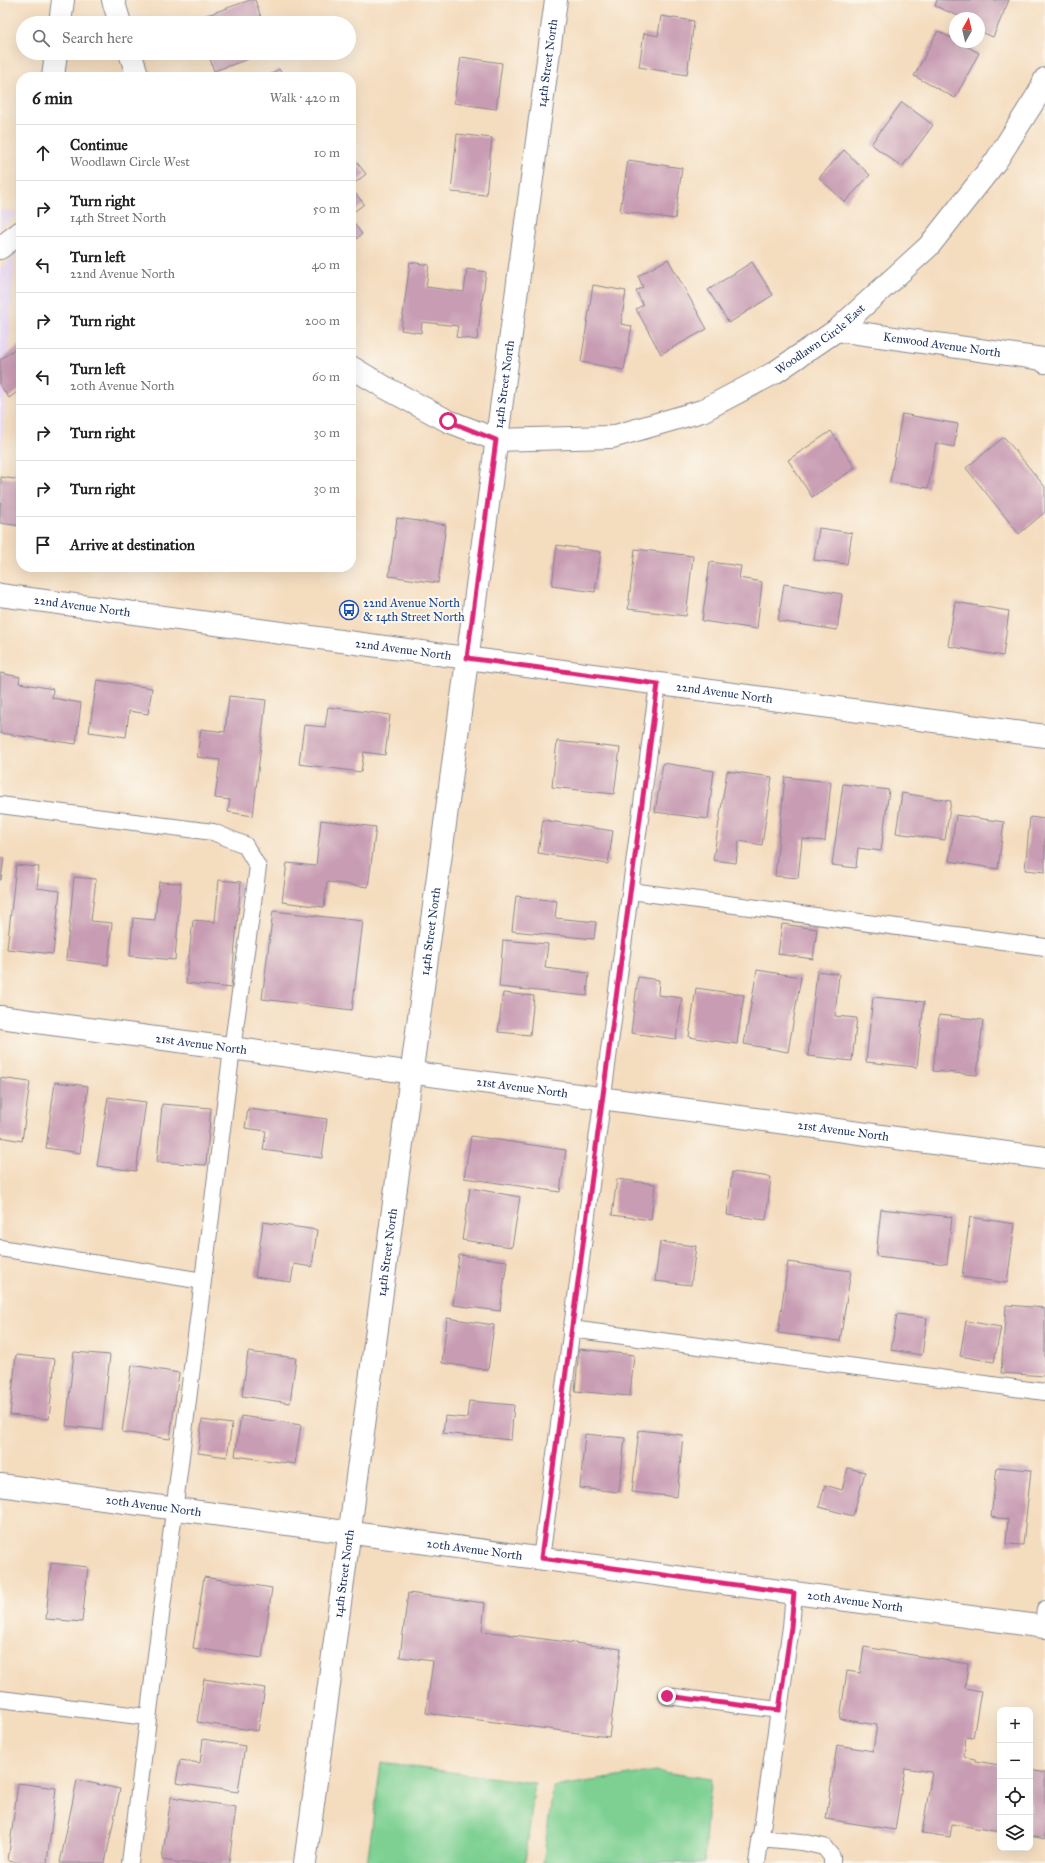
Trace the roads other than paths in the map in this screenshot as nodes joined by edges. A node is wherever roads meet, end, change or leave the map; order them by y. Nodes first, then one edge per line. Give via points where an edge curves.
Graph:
1 (63, 0) edge
2 (113, 0) edge
3 (556, 0) edge
4 (61, 16) edge
5 (118, 16) edge
6 (55, 60) edge
7 (132, 60) edge
8 (54, 72) edge
9 (136, 72) edge
10 (1045, 79) edge
11 (16, 236) edge
12 (0, 248) edge
13 (837, 330) junction
14 (1044, 355) edge
15 (356, 370) edge
16 (496, 440) junction
17 (0, 595) edge
18 (467, 658) junction
19 (658, 684) junction
20 (1045, 736) edge
21 (0, 805) edge
22 (631, 891) junction
23 (1045, 947) edge
24 (0, 1017) edge
25 (232, 1049) junction
26 (412, 1073) junction
27 (603, 1099) junction
28 (1045, 1158) edge
29 (0, 1248) edge
30 (203, 1281) junction
31 (571, 1329) junction
32 (1045, 1392) edge
33 (0, 1486) edge
34 (173, 1509) junction
35 (350, 1533) junction
36 (541, 1558) junction
37 (794, 1593) junction
38 (1044, 1621) edge
39 (667, 1696) dead end
40 (0, 1699) edge
41 (779, 1710) junction
42 (148, 1717) junction
43 (760, 1838) junction
44 (130, 1863) edge
45 (305, 1863) edge
46 (757, 1863) edge
47 (832, 1863) edge

1 - 4 street
2 - 5 street
3 - 16 street, 14th Street North
6 - 8 street
7 - 9 street
10 - 13 street, Woodlawn Circle East via 1040,93 996,161 929,246
11 - 12 street
13 - 14 street, Kenwood Avenue North
13 - 16 street, Woodlawn Circle East via 774,373 702,411 612,437
15 - 16 street via 448,421
16 - 18 street, 14th Street North
17 - 18 street, 22nd Avenue North
18 - 19 street, 22nd Avenue North
18 - 26 street, 14th Street North
19 - 20 street, 22nd Avenue North
19 - 22 lane
21 - 25 lane via 213,832 244,845 258,867
22 - 23 lane
22 - 27 lane
24 - 25 street, 21st Avenue North
25 - 26 street, 21st Avenue North
25 - 30 lane
26 - 27 street, 21st Avenue North
26 - 35 street, 14th Street North
27 - 28 street, 21st Avenue North
27 - 31 lane
29 - 30 lane
30 - 34 lane
31 - 32 lane
31 - 36 lane
33 - 34 street, 20th Avenue North
34 - 35 street, 20th Avenue North
34 - 42 lane
35 - 36 street, 20th Avenue North
35 - 45 street, 14th Street North
36 - 37 street, 20th Avenue North
37 - 38 street, 20th Avenue North
37 - 41 lane
39 - 41 lane
40 - 42 lane
41 - 43 lane
42 - 44 lane
43 - 46 lane
43 - 47 lane via 824,1847 832,1856

